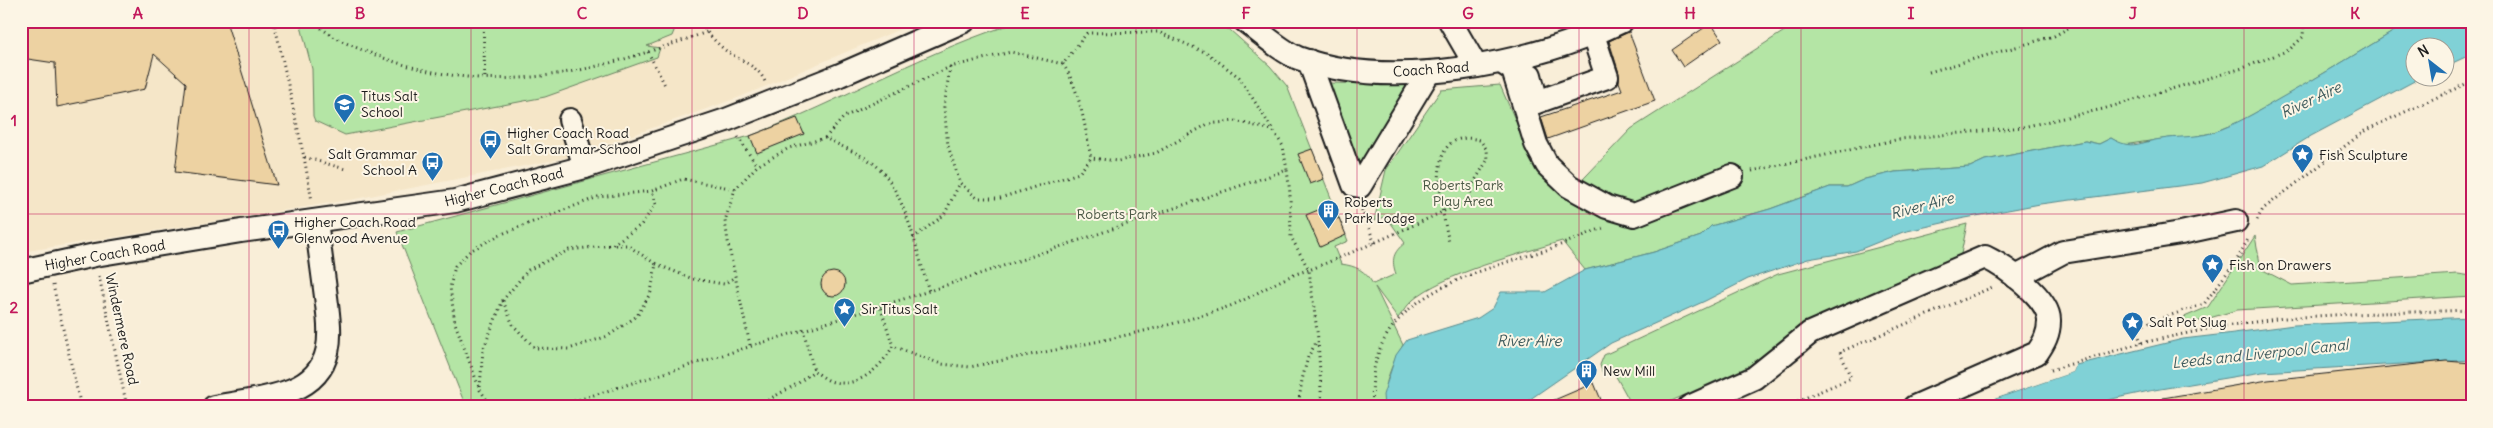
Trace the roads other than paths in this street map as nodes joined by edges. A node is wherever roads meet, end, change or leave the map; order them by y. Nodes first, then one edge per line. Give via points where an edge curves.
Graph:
1 (964, 21) edge
2 (1245, 21) edge
3 (1450, 21) edge
4 (1622, 21) edge
5 (1583, 32) edge
6 (1525, 56) junction
7 (1309, 61) junction
8 (1503, 63) junction
9 (1476, 66) junction
10 (1429, 72) junction
11 (570, 120) dead end
12 (585, 167) junction
13 (1732, 176) road end
14 (316, 221) junction
15 (2247, 227) road end
16 (21, 271) edge
17 (2016, 278) junction
18 (280, 400) edge
19 (214, 407) edge
20 (1689, 407) edge
21 (1914, 407) edge

1 - 12 street, Higher Coach Road via 773,102
2 - 7 street, Coach Road via 1296,57
3 - 9 street
4 - 5 street, Coach Road
5 - 6 street, Coach Road
5 - 6 street via 1607,77 1537,102
6 - 8 street, Coach Road
7 - 10 street, Coach Road via 1354,72
7 - 10 street via 1354,186 1360,186
8 - 9 street, Coach Road
8 - 13 street via 1513,70 1536,144 1547,165 1569,186 1606,207 1634,215
9 - 10 street, Coach Road
11 - 12 street
12 - 14 street, Higher Coach Road via 456,201
14 - 16 street, Higher Coach Road via 95,255
14 - 18 street via 330,344 322,365 313,376
15 - 17 street via 2181,233 2063,252
17 - 20 street via 2002,265 1985,257 1810,333 1754,378
17 - 21 street via 2042,301 2050,319 2047,337 2037,354
18 - 19 street

